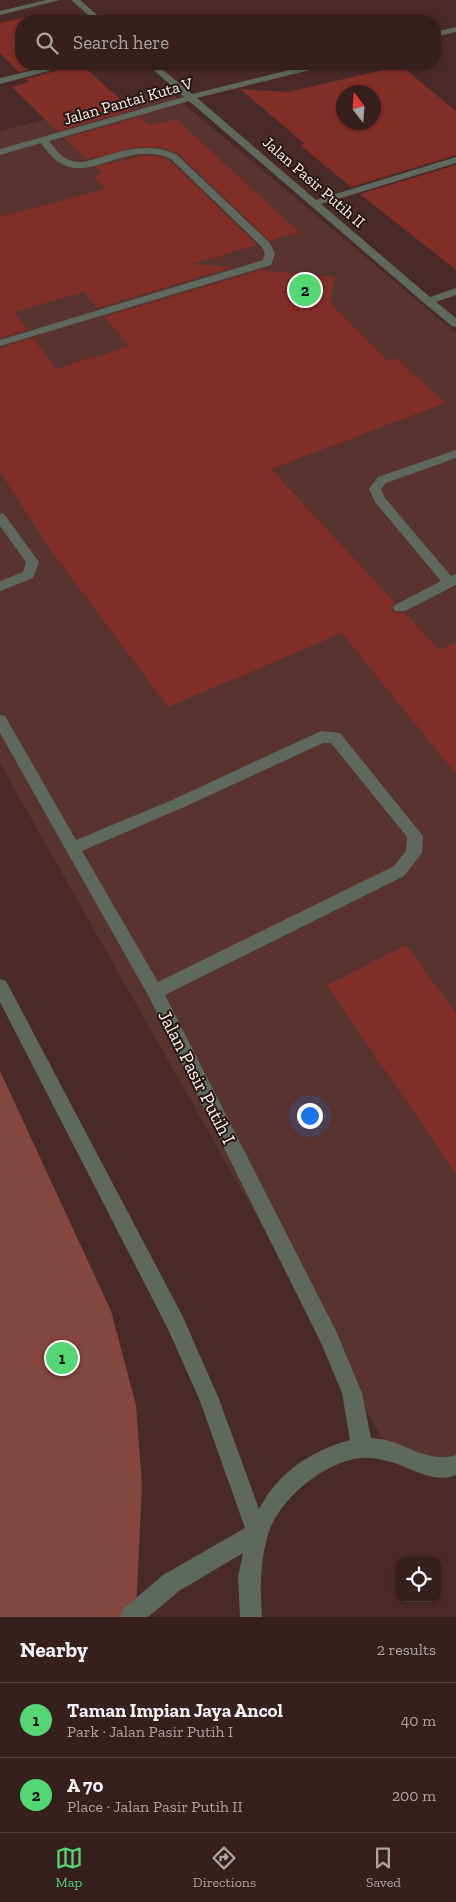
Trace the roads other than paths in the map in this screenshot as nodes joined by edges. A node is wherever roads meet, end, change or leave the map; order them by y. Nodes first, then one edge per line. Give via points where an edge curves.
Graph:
1 (56, 0) edge
2 (75, 0) edge
3 (0, 13) edge
4 (93, 15) edge
5 (456, 29) edge
6 (441, 33) edge
7 (45, 70) edge
8 (159, 70) edge
9 (299, 70) edge
10 (0, 81) edge
11 (192, 97) junction
12 (44, 141) junction
13 (0, 152) edge
14 (456, 160) edge
15 (315, 203) junction
16 (456, 291) edge
17 (428, 301) junction
18 (456, 324) edge
19 (0, 343) edge
20 (456, 454) edge
21 (0, 518) edge
22 (452, 581) edge
23 (0, 586) edge
24 (400, 608) dead end
25 (0, 720) edge
26 (73, 848) junction
27 (0, 986) edge
28 (155, 992) junction
29 (362, 1447) junction
30 (456, 1465) edge
31 (257, 1533) junction
32 (130, 1617) edge
33 (251, 1617) edge

1 - 3 street
2 - 4 street
5 - 6 street
7 - 10 street
8 - 11 street, Jalan Pasir Putih II
9 - 11 street, Jalan Pantai Kuta V
11 - 12 street, Jalan Pantai Kuta V
11 - 15 street, Jalan Pasir Putih II
12 - 13 street, Jalan Pantai Kuta V
12 - 19 street via 69,164 141,149 166,152 265,244 271,257 267,264
14 - 15 street
15 - 17 street, Jalan Pasir Putih II
16 - 17 street
17 - 18 street, Jalan Pasir Putih II
20 - 22 street via 382,480 375,489 379,499
21 - 23 street via 33,562 28,575
22 - 24 street
25 - 26 street, Jalan Pasir Putih I
26 - 28 street, Jalan Pasir Putih I
26 - 28 street via 308,743 335,737 415,836 414,854 399,871
27 - 31 street via 175,1322 209,1399
28 - 29 street, Jalan Pasir Putih I via 329,1338 352,1393
29 - 30 street via 389,1452 418,1463 449,1468
29 - 31 street via 336,1454 303,1471 276,1498
31 - 32 street via 172,1583
31 - 33 street via 248,1577

